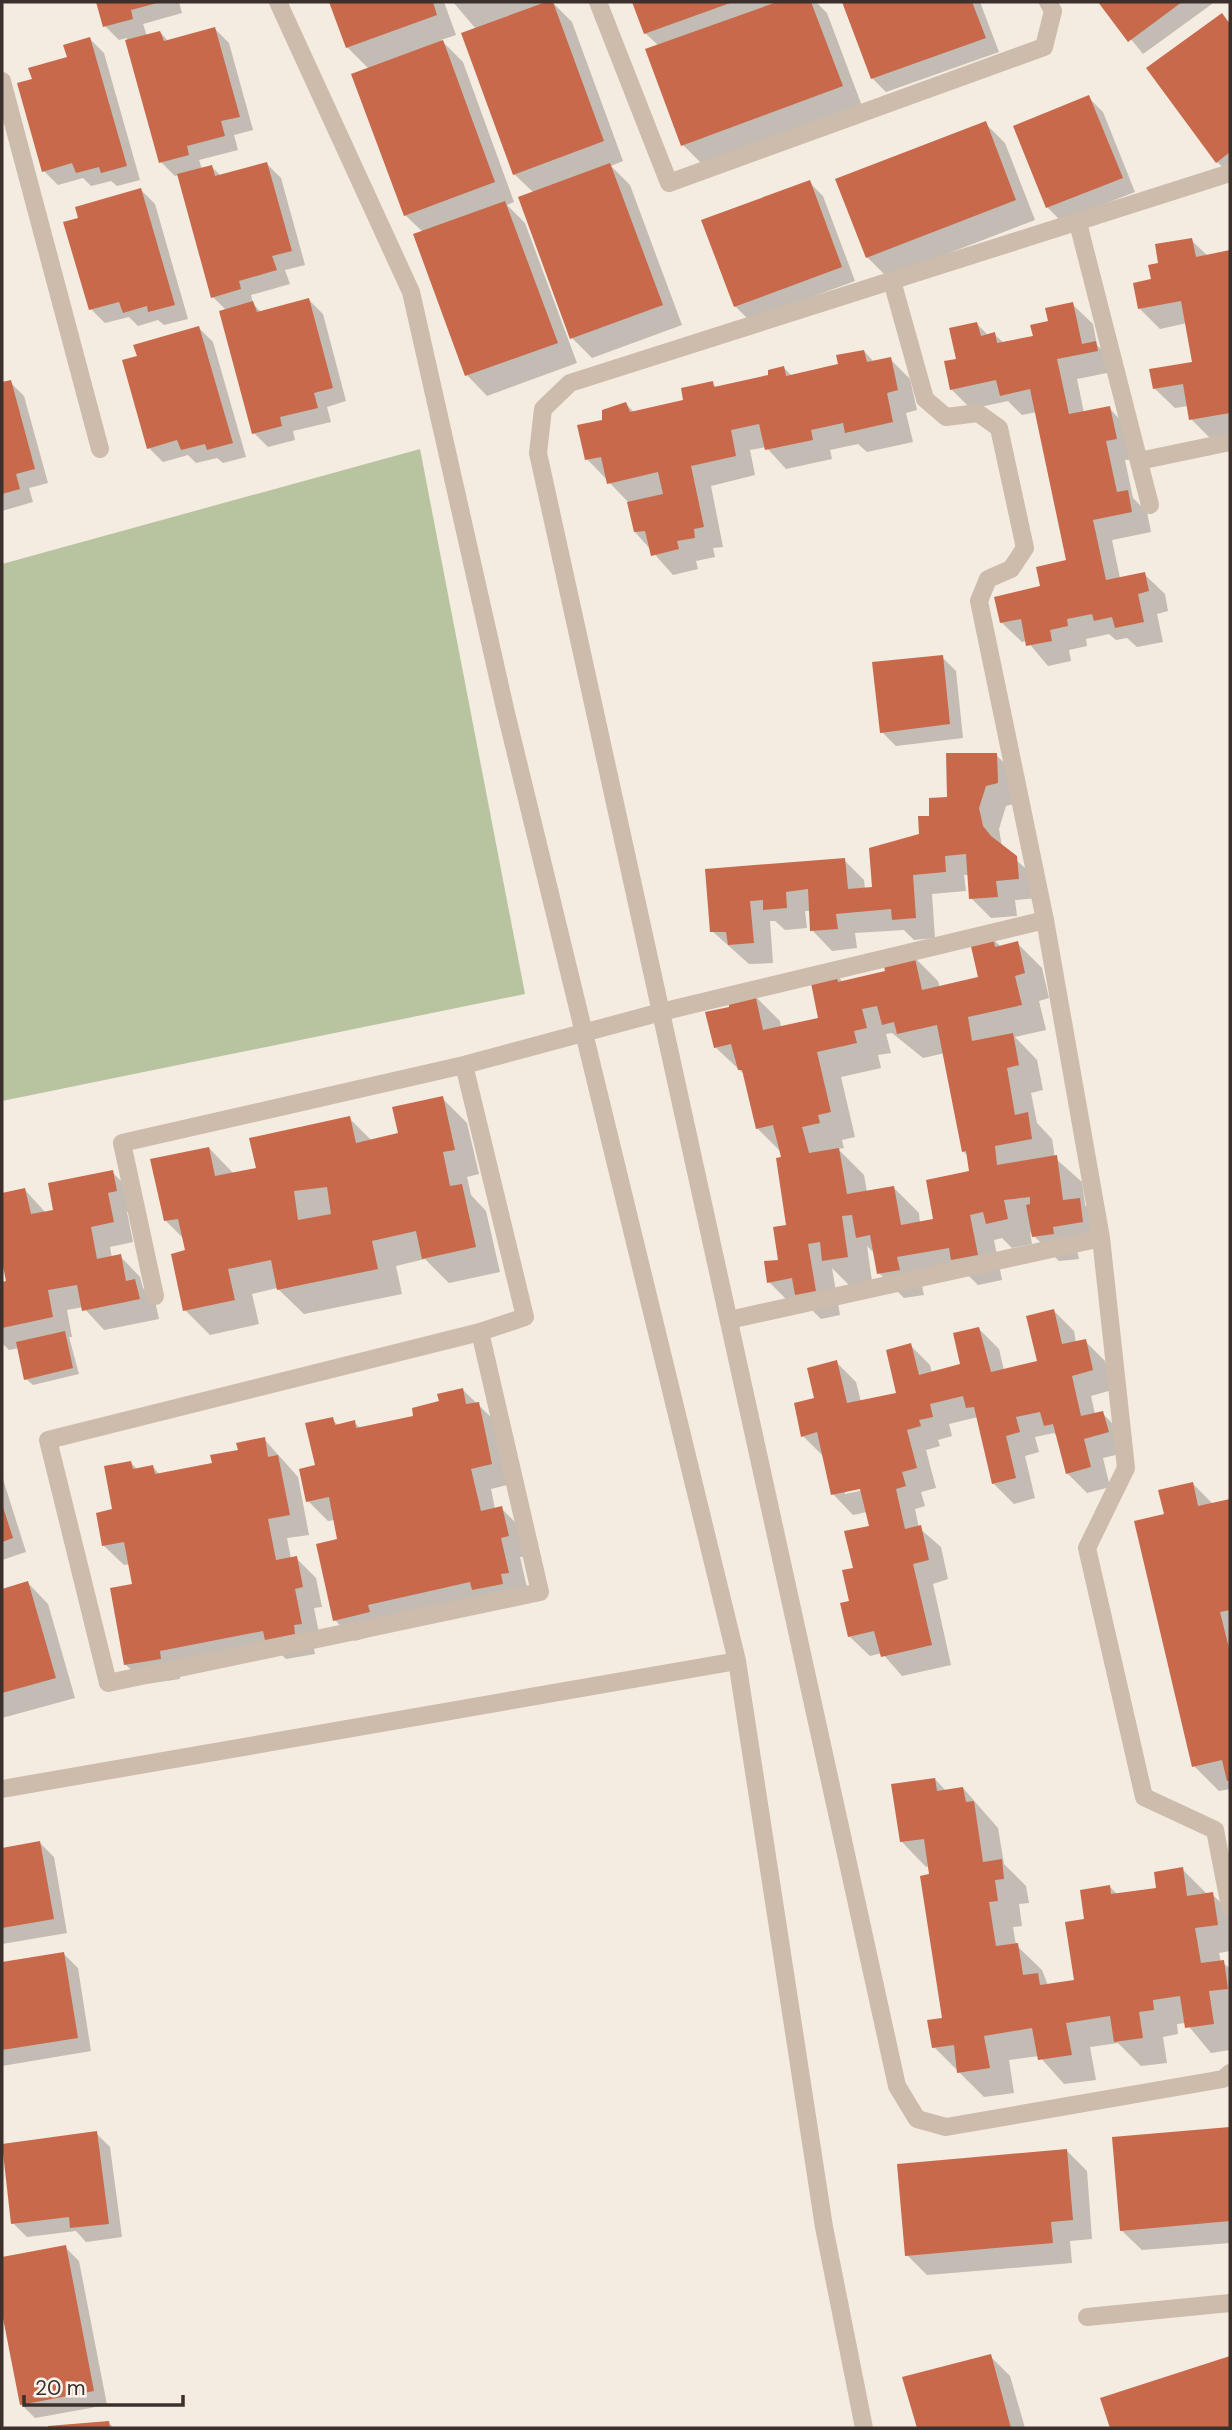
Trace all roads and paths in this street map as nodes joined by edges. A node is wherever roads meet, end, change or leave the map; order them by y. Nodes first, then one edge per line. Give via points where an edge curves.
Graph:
1 (278, 2) edge
2 (598, 2) edge
3 (1048, 2) edge
4 (2, 81) edge
5 (1230, 173) edge
6 (1079, 223) junction
7 (892, 281) junction
8 (1230, 442) edge
9 (100, 449) dead end
10 (1139, 461) junction
11 (1150, 505) dead end
12 (1045, 920) junction
13 (662, 1012) junction
14 (583, 1033) junction
15 (464, 1065) junction
16 (1101, 1238) junction
17 (155, 1296) dead end
18 (729, 1320) junction
19 (480, 1332) junction
20 (737, 1661) junction
21 (2, 1789) edge
22 (1230, 1907) edge
23 (1230, 2073) edge
24 (1230, 2303) edge
25 (1087, 2317) dead end
26 (864, 2428) edge

1 - 14 street via 411,292
2 - 3 street via 670,183 1044,47 1053,11
4 - 9 street
5 - 6 street
6 - 7 street
6 - 10 street
7 - 12 street via 925,399 946,417 978,413 999,428 1026,548 1011,569 988,579 979,601
7 - 13 street via 570,383 543,409 538,453
8 - 10 street
10 - 11 street
12 - 13 street
12 - 16 street
13 - 14 street
13 - 18 street
14 - 15 street
14 - 20 street
15 - 17 street via 122,1143
15 - 19 street via 526,1317
16 - 18 street
16 - 22 street via 1126,1468 1087,1548 1144,1797 1215,1830
18 - 23 street via 897,2086 917,2119 946,2127 1223,2079
19 - 19 street via 48,1440 108,1684 540,1592
20 - 21 street
20 - 26 street via 824,2227
24 - 25 street

